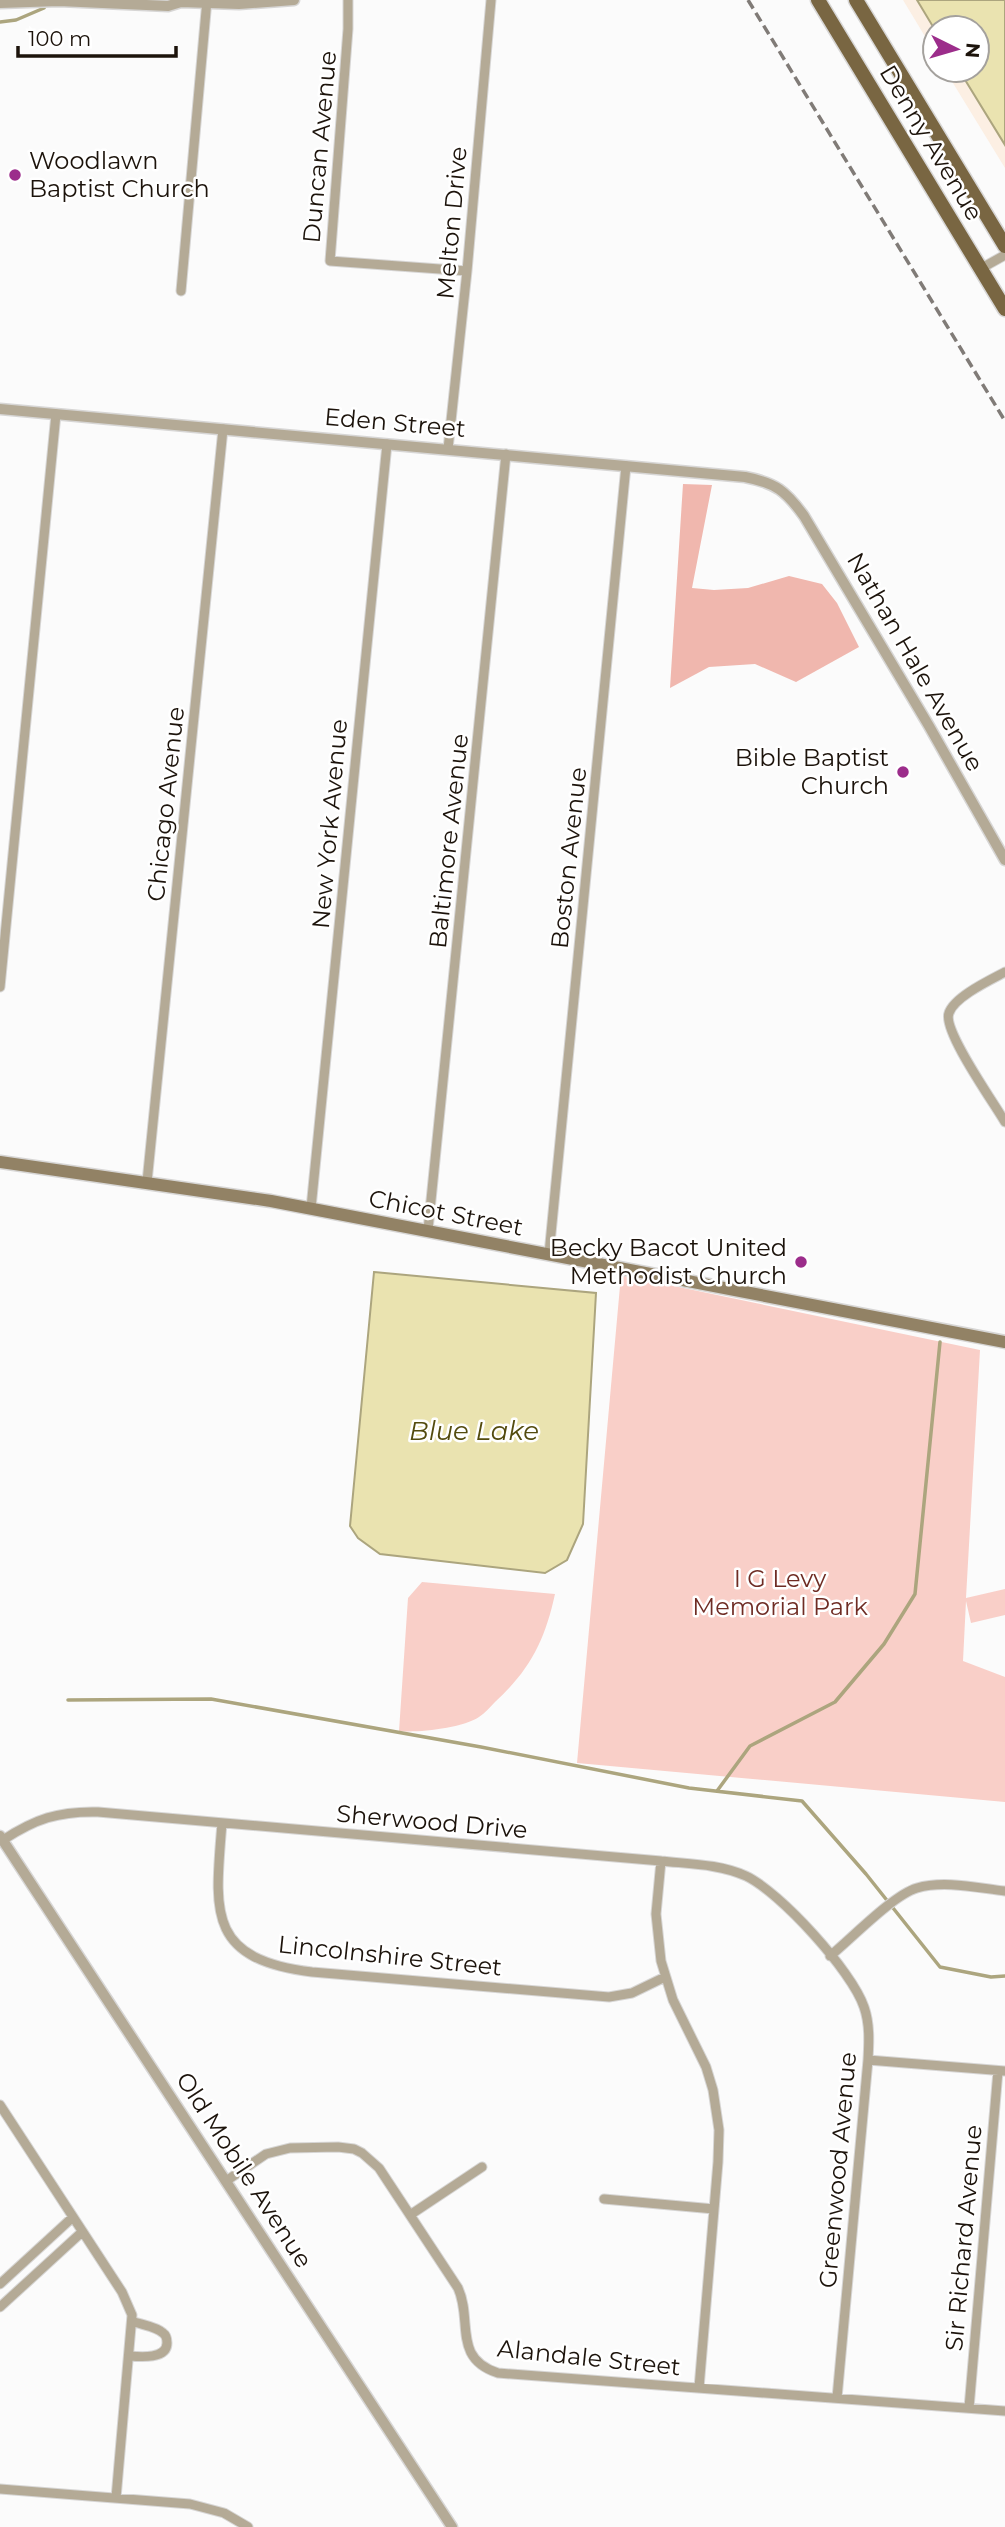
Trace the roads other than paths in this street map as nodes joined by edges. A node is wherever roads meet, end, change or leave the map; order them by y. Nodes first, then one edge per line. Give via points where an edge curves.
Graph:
1 (294, 0) edge
2 (348, 0) edge
3 (491, 0) edge
4 (818, 0) edge
5 (856, 0) edge
6 (179, 1) edge
7 (206, 2) edge
8 (0, 3) edge
9 (1005, 246) edge
10 (1005, 255) edge
11 (980, 269) junction
12 (467, 271) junction
13 (181, 291) dead end
14 (1005, 309) edge
15 (0, 409) edge
16 (56, 414) junction
17 (223, 429) junction
18 (387, 444) junction
19 (448, 449) junction
20 (506, 454) junction
21 (626, 466) junction
22 (782, 490) joint
23 (1005, 860) edge
24 (1005, 972) edge
25 (0, 986) edge
26 (1005, 1122) edge
27 (0, 1162) edge
28 (147, 1182) junction
29 (311, 1208) junction
30 (428, 1230) junction
31 (549, 1254) junction
32 (1005, 1342) edge
33 (222, 1823) junction
34 (1, 1838) edge
35 (661, 1861) junction
36 (1005, 1891) edge
37 (830, 1956) junction
38 (665, 1977) junction
39 (868, 2060) junction
40 (1002, 2071) edge
41 (0, 2105) edge
42 (482, 2167) dead end
43 (226, 2181) junction
44 (604, 2199) dead end
45 (713, 2209) junction
46 (410, 2215) junction
47 (73, 2217) junction
48 (82, 2232) junction
49 (0, 2284) edge
50 (0, 2307) edge
51 (132, 2321) junction
52 (130, 2356) junction
53 (698, 2388) junction
54 (837, 2399) junction
55 (968, 2408) junction
56 (1005, 2411) edge
57 (0, 2488) edge
58 (116, 2498) junction
59 (248, 2527) edge
60 (452, 2527) edge

1 - 7 street
2 - 12 street, Duncan Avenue via 330,261
3 - 12 street, Melton Drive
4 - 11 main road, Denny Avenue
5 - 9 main road
6 - 7 street
6 - 8 street via 168,6
7 - 13 street
10 - 11 street
11 - 14 main road, Denny Avenue
12 - 19 street, Melton Drive
15 - 16 street, Eden Street
16 - 17 street, Eden Street
16 - 25 street
17 - 18 street, Eden Street
17 - 28 street, Chicago Avenue
18 - 19 street, Eden Street
18 - 29 street, New York Avenue
19 - 20 street, Eden Street
20 - 21 street, Eden Street
20 - 30 street, Baltimore Avenue
21 - 22 street, Eden Street via 745,477
21 - 31 street, Boston Avenue
22 - 23 street, Nathan Hale Avenue via 811,527
24 - 26 street via 959,1000 948,1013 953,1038
27 - 28 main road, Chicot Street
28 - 29 main road, Chicot Street
29 - 30 main road, Chicot Street
30 - 31 main road, Chicot Street
31 - 32 main road, Chicot Street
33 - 34 street, Sherwood Drive via 81,1811 36,1821
33 - 35 street, Sherwood Drive
33 - 38 street, Lincolnshire Street via 217,1891 222,1919 236,1942 270,1964 312,1972 609,1997 632,1993
34 - 43 street, Old Mobile Avenue
35 - 37 street, Sherwood Drive via 730,1870 759,1883 787,1905
35 - 38 street via 656,1914
36 - 37 street via 945,1886 913,1889
37 - 39 street, Greenwood Avenue via 852,1982 864,2006
38 - 45 street via 713,2090 719,2130
39 - 40 street
39 - 54 street, Greenwood Avenue
40 - 55 street, Sir Richard Avenue
41 - 47 street
42 - 46 street
43 - 46 street, Alandale Street via 279,2150 338,2147 362,2153 379,2168
43 - 60 street, Old Mobile Avenue
44 - 45 street
45 - 53 street
46 - 53 street, Alandale Street via 458,2288 465,2307 467,2346 480,2364 518,2375
47 - 48 street
47 - 49 street
48 - 50 street
48 - 51 street via 122,2292
51 - 52 street
51 - 52 street via 160,2330 167,2343 159,2355
52 - 58 street
53 - 54 street, Alandale Street
54 - 55 street, Alandale Street
55 - 56 street, Alandale Street
57 - 58 street
58 - 59 street via 200,2506

